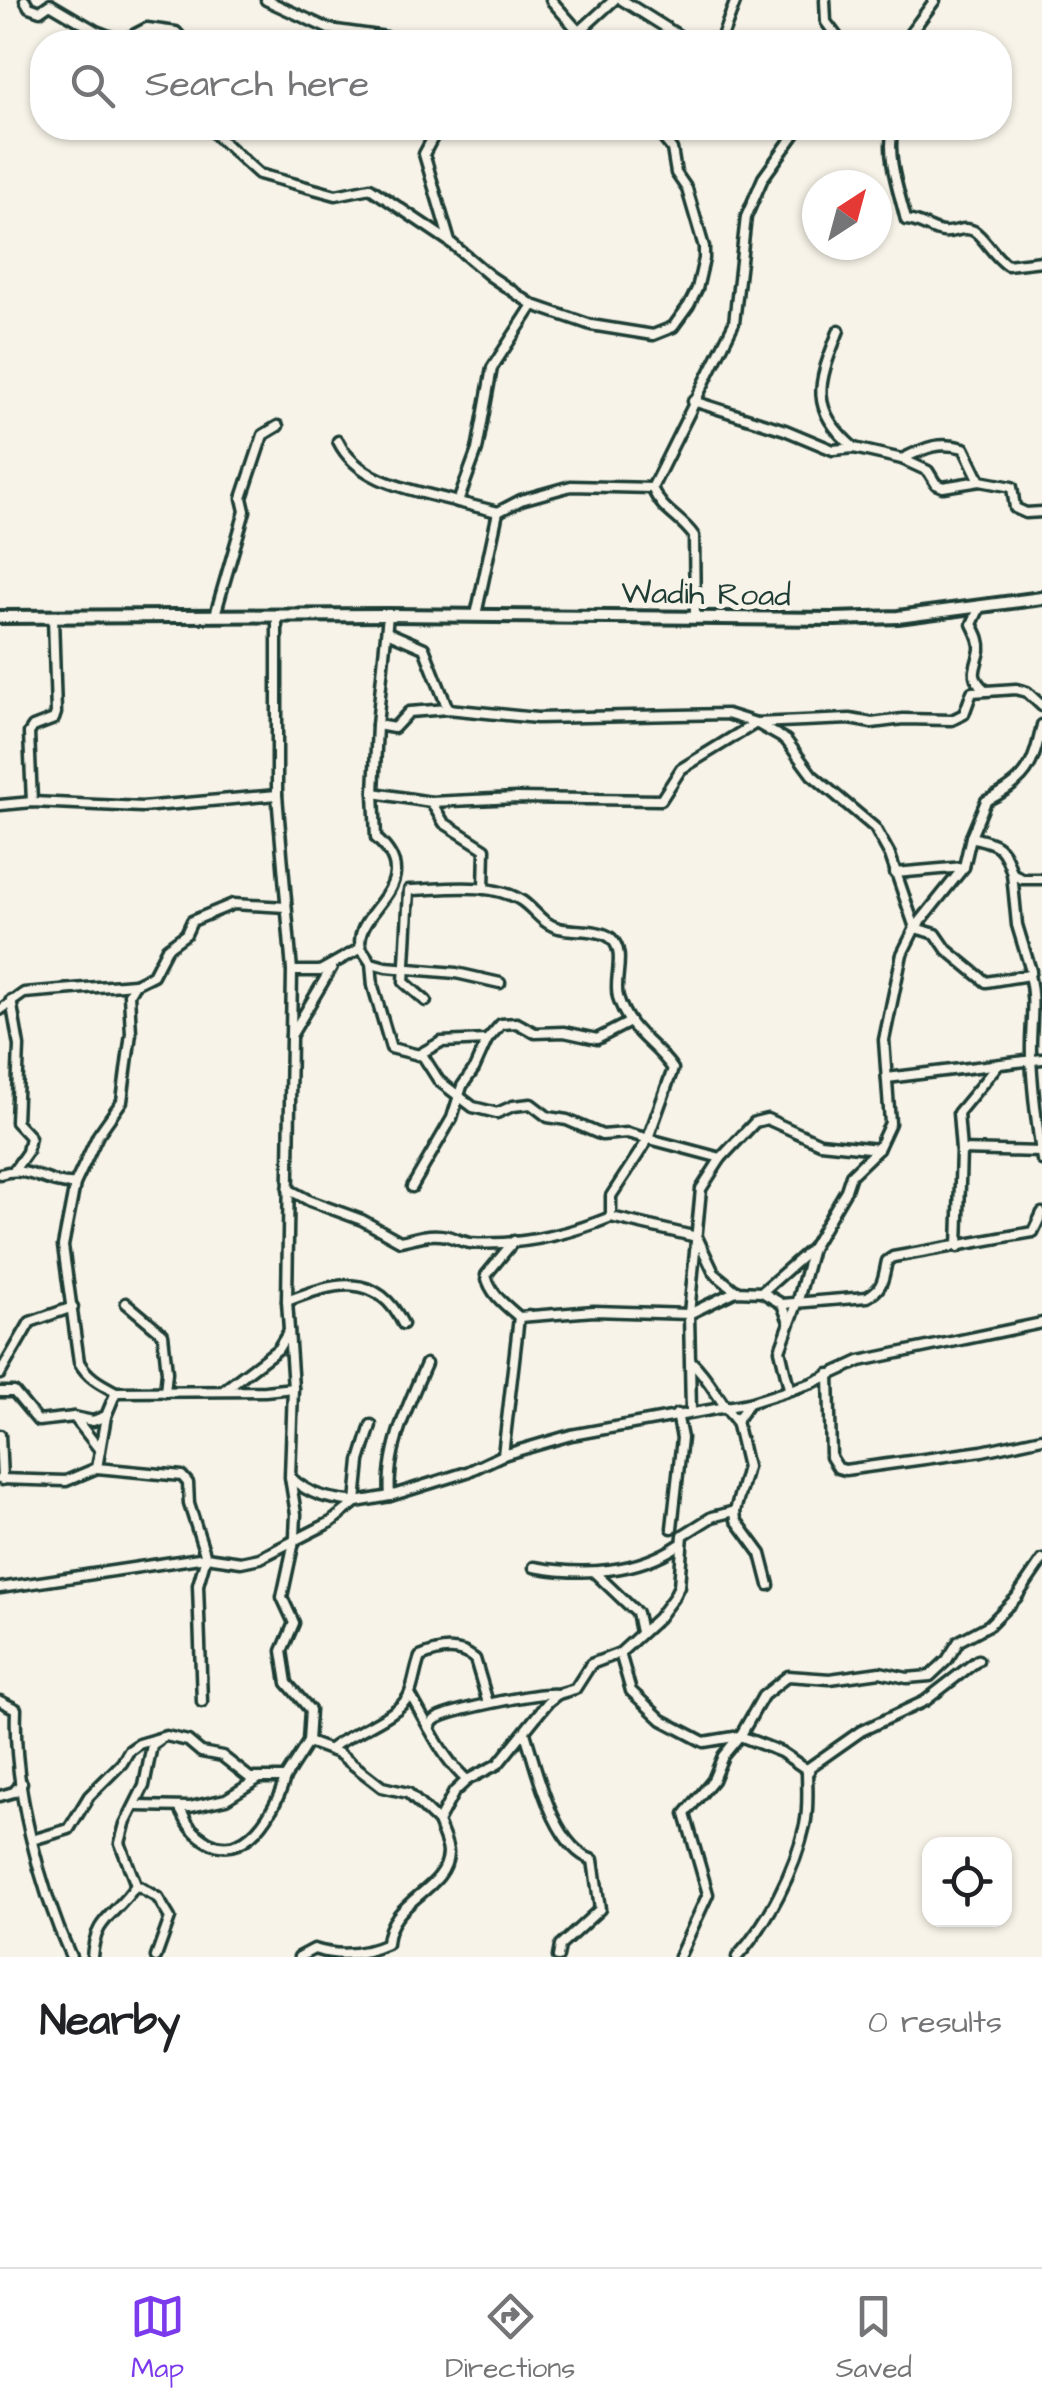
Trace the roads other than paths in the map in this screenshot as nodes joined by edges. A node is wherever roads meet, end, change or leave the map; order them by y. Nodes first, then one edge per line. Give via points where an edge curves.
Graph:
1 (25, 0) edge
2 (266, 0) edge
3 (551, 0) edge
4 (614, 0) edge
5 (622, 0) edge
6 (736, 0) edge
7 (825, 0) edge
8 (936, 0) edge
9 (93, 30) edge
10 (342, 30) edge
11 (578, 30) edge
12 (582, 30) edge
13 (670, 30) edge
14 (725, 30) edge
15 (832, 30) edge
16 (913, 30) edge
17 (221, 140) edge
18 (432, 140) edge
19 (665, 140) edge
20 (790, 140) edge
21 (891, 140) edge
22 (450, 242) junction
23 (1042, 261) edge
24 (534, 306) junction
25 (840, 330) dead end
26 (693, 402) junction
27 (278, 426) dead end
28 (338, 440) dead end
29 (854, 448) junction
30 (902, 460) junction
31 (980, 482) junction
32 (652, 488) junction
33 (458, 502) junction
34 (498, 512) junction
35 (1042, 512) edge
36 (1042, 598) edge
37 (980, 607) junction
38 (388, 615) junction
39 (476, 615) junction
40 (215, 616) junction
41 (277, 616) junction
42 (0, 617) edge
43 (695, 617) junction
44 (53, 618) junction
45 (388, 632) junction
46 (984, 690) junction
47 (1042, 706) edge
48 (448, 709) junction
49 (756, 724) junction
50 (1042, 724) edge
51 (377, 725) junction
52 (374, 793) junction
53 (277, 795) junction
54 (32, 802) junction
55 (431, 802) junction
56 (0, 805) edge
57 (971, 837) junction
58 (964, 867) junction
59 (895, 873) junction
60 (1012, 873) junction
61 (1042, 879) edge
62 (393, 886) junction
63 (484, 888) junction
64 (409, 890) junction
65 (286, 906) junction
66 (915, 928) junction
67 (362, 948) junction
68 (371, 963) junction
69 (332, 966) junction
70 (402, 968) junction
71 (292, 972) junction
72 (1028, 975) junction
73 (135, 984) junction
74 (500, 984) dead end
75 (11, 1000) junction
76 (426, 1001) dead end
77 (0, 1010) edge
78 (628, 1024) junction
79 (290, 1038) junction
80 (486, 1040) junction
81 (418, 1055) junction
82 (1042, 1059) edge
83 (1031, 1060) junction
84 (996, 1067) junction
85 (888, 1078) junction
86 (458, 1098) junction
87 (646, 1140) junction
88 (878, 1150) junction
89 (960, 1150) junction
90 (1041, 1152) edge
91 (721, 1158) junction
92 (1042, 1160) edge
93 (15, 1169) junction
94 (0, 1174) edge
95 (75, 1184) junction
96 (412, 1187) dead end
97 (288, 1188) junction
98 (1042, 1213) edge
99 (611, 1217) junction
100 (697, 1237) junction
101 (514, 1241) junction
102 (958, 1247) junction
103 (812, 1248) junction
104 (736, 1291) junction
105 (762, 1292) junction
106 (286, 1300) junction
107 (126, 1303) dead end
108 (782, 1304) junction
109 (797, 1304) junction
110 (73, 1308) junction
111 (690, 1314) junction
112 (519, 1317) junction
113 (789, 1322) junction
114 (1042, 1323) edge
115 (403, 1324) dead end
116 (289, 1330) junction
117 (690, 1361) junction
118 (426, 1364) dead end
119 (0, 1374) edge
120 (829, 1374) junction
121 (240, 1380) junction
122 (293, 1388) junction
123 (789, 1388) junction
124 (224, 1390) junction
125 (265, 1391) junction
126 (0, 1392) edge
127 (116, 1392) junction
128 (165, 1392) junction
129 (749, 1403) junction
130 (724, 1407) junction
131 (691, 1411) junction
132 (677, 1414) junction
133 (74, 1416) junction
134 (106, 1416) junction
135 (736, 1421) junction
136 (372, 1425) dead end
137 (0, 1435) edge
138 (1042, 1438) edge
139 (99, 1449) junction
140 (503, 1455) junction
141 (97, 1468) junction
142 (290, 1478) junction
143 (1, 1480) edge
144 (390, 1496) junction
145 (356, 1502) junction
146 (736, 1510) junction
147 (672, 1528) dead end
148 (295, 1537) junction
149 (680, 1545) junction
150 (206, 1556) junction
151 (1042, 1560) edge
152 (534, 1566) dead end
153 (594, 1572) junction
154 (769, 1585) dead end
155 (0, 1588) edge
156 (641, 1632) junction
157 (620, 1653) junction
158 (978, 1660) dead end
159 (410, 1694) junction
160 (558, 1694) junction
161 (0, 1701) edge
162 (202, 1702) dead end
163 (488, 1702) junction
164 (422, 1713) junction
165 (440, 1717) junction
166 (430, 1728) junction
167 (525, 1733) junction
168 (166, 1736) junction
169 (740, 1736) junction
170 (308, 1742) junction
171 (330, 1749) junction
172 (808, 1770) junction
173 (285, 1778) junction
174 (258, 1780) junction
175 (467, 1780) junction
176 (22, 1783) junction
177 (0, 1796) edge
178 (136, 1806) junction
179 (180, 1809) junction
180 (438, 1822) junction
181 (32, 1840) junction
182 (136, 1886) junction
183 (71, 1957) edge
184 (92, 1957) edge
185 (156, 1957) edge
186 (299, 1957) edge
187 (558, 1957) edge
188 (679, 1957) edge
189 (737, 1957) edge

1 - 9 street via 40,11 50,4
2 - 10 street
3 - 11 street
4 - 12 street
5 - 13 street
6 - 14 street
7 - 15 street
8 - 16 street
17 - 22 street via 259,174 336,194 370,188
18 - 22 street via 424,154
19 - 24 street via 704,246 702,274 673,327 653,334 591,325
20 - 26 street via 746,216 734,322
21 - 23 street via 906,220 942,232 975,232 1007,265
22 - 24 street
24 - 33 street via 492,368 477,450
25 - 29 street via 820,394 830,423
26 - 29 street via 833,450
26 - 32 street
27 - 40 street via 263,435 242,498 244,512
28 - 33 street via 346,459 374,477
29 - 30 street
30 - 31 street via 943,487
30 - 31 street via 944,442 964,448
31 - 35 street via 1012,487 1015,508
32 - 34 street via 571,486
32 - 43 street via 659,505 694,536
33 - 34 street
34 - 39 street
36 - 37 street, Wadih Road
37 - 43 street, Wadih Road via 898,617
37 - 46 street via 972,624 980,648 973,670
38 - 39 street, Wadih Road
38 - 41 street, Wadih Road
38 - 45 street
39 - 43 street, Wadih Road
40 - 41 street, Wadih Road
40 - 44 street, Wadih Road
41 - 53 street
42 - 44 street, Wadih Road
44 - 54 street via 56,713 29,733
45 - 48 street via 424,648
45 - 51 street
46 - 47 street via 1028,692
46 - 49 street via 972,692 964,714 952,720
48 - 49 street via 537,718 726,714
48 - 51 street via 409,712 394,728
49 - 55 street via 682,769 661,800
49 - 59 street via 786,740 812,775 875,828
50 - 57 street via 1034,764 986,801
51 - 52 street
52 - 55 street
52 - 62 street via 376,838 390,850
53 - 54 street via 142,807
53 - 65 street
54 - 56 street
55 - 63 street via 444,822 486,849
57 - 58 street
57 - 60 street via 998,844
58 - 59 street
58 - 66 street
59 - 66 street
60 - 61 street
60 - 72 street
62 - 64 street
62 - 67 street via 362,931
63 - 64 street
63 - 78 street via 520,900 556,928 613,940 619,952 616,992
64 - 70 street
65 - 71 street
65 - 73 street via 233,904 192,922 167,948 154,975
66 - 72 street via 936,934 986,982
66 - 85 street via 902,954 884,1040
67 - 68 street
67 - 69 street
68 - 70 street
68 - 81 street via 390,1048
69 - 71 street
69 - 79 street
70 - 74 street
70 - 76 street via 404,982
71 - 79 street
72 - 83 street via 1035,998
73 - 75 street via 38,990
73 - 95 street via 122,1100
75 - 77 street
75 - 93 street via 18,1046 16,1122 30,1136
78 - 80 street via 597,1039 535,1033 509,1022
78 - 87 street via 673,1069
79 - 97 street
80 - 81 street via 442,1042
80 - 86 street
81 - 86 street
82 - 83 street
83 - 84 street
83 - 90 street
84 - 85 street
84 - 89 street via 958,1113
85 - 88 street via 890,1123
86 - 87 street via 490,1113 531,1104 548,1117 595,1132
86 - 96 street
87 - 91 street
87 - 99 street via 611,1196
88 - 91 street via 820,1143 768,1120 755,1122
88 - 103 street via 851,1175
89 - 90 street
89 - 102 street
90 - 92 street
91 - 100 street via 701,1188
93 - 94 street
93 - 95 street
95 - 110 street via 63,1246
97 - 101 street via 400,1241 422,1234 466,1243
97 - 106 street
98 - 102 street via 1033,1232
99 - 100 street
99 - 101 street
100 - 104 street via 714,1273
100 - 111 street
101 - 112 street via 486,1275
102 - 109 street via 893,1257 884,1282 867,1297
103 - 105 street
103 - 109 street
104 - 105 street
104 - 111 street
105 - 108 street
106 - 115 street via 359,1285 389,1301
106 - 116 street
107 - 128 street via 163,1334
108 - 109 street
108 - 113 street
109 - 113 street
110 - 119 street via 30,1322
110 - 127 street via 79,1362
111 - 112 street
111 - 117 street
112 - 140 street
113 - 123 street via 780,1350
114 - 120 street via 889,1354
116 - 121 street via 278,1349
116 - 122 street
117 - 130 street
117 - 131 street
118 - 144 street via 391,1455
120 - 123 street
120 - 138 street via 831,1457 838,1468 982,1452
121 - 124 street
121 - 125 street
122 - 125 street
122 - 142 street
123 - 129 street
124 - 125 street
124 - 128 street
126 - 133 street via 14,1392 38,1421
127 - 128 street
127 - 134 street
129 - 130 street
129 - 135 street
130 - 131 street
130 - 135 street
131 - 132 street
132 - 140 street
132 - 147 street via 682,1438
133 - 134 street
133 - 139 street
134 - 139 street
135 - 146 street via 747,1466
136 - 145 street
137 - 143 street
139 - 141 street
140 - 144 street
141 - 143 street via 66,1481
141 - 150 street via 186,1478
142 - 145 street via 322,1498
142 - 148 street
144 - 145 street
145 - 148 street
146 - 149 street via 692,1528
146 - 154 street via 761,1554
148 - 150 street via 260,1558
148 - 170 street via 282,1597 294,1629 282,1658 291,1691 310,1710
149 - 153 street via 659,1558
149 - 156 street via 677,1591
150 - 155 street
150 - 162 street via 198,1585
151 - 169 street via 1016,1598 989,1625 958,1641 930,1676 784,1678 763,1696
152 - 153 street
153 - 156 street via 637,1613
156 - 157 street
157 - 160 street via 591,1664 575,1689
157 - 169 street via 631,1691 662,1720 704,1742
158 - 172 street via 924,1701 862,1731
159 - 163 street via 420,1658 449,1649 476,1659
159 - 164 street
159 - 171 street
160 - 163 street
160 - 167 street
161 - 176 street via 16,1709
163 - 165 street
164 - 165 street
164 - 166 street
165 - 166 street
166 - 175 street
167 - 175 street via 498,1764
167 - 187 street via 560,1827 578,1855 593,1860 600,1909 560,1946
168 - 174 street via 222,1756
168 - 178 street via 152,1745
168 - 181 street via 129,1751 88,1796 69,1829
169 - 172 street
169 - 188 street via 685,1814 708,1894
170 - 171 street
170 - 173 street
171 - 180 street via 382,1787 408,1793
172 - 189 street via 806,1822 788,1874
173 - 174 street
173 - 179 street via 265,1824 240,1842 202,1837
174 - 179 street via 226,1798
175 - 180 street
176 - 177 street
176 - 181 street
178 - 179 street
178 - 182 street via 120,1843
180 - 186 street via 448,1852 442,1871 394,1917 387,1944 356,1954 314,1949
181 - 183 street
182 - 184 street via 98,1926
182 - 185 street via 158,1898 170,1918

